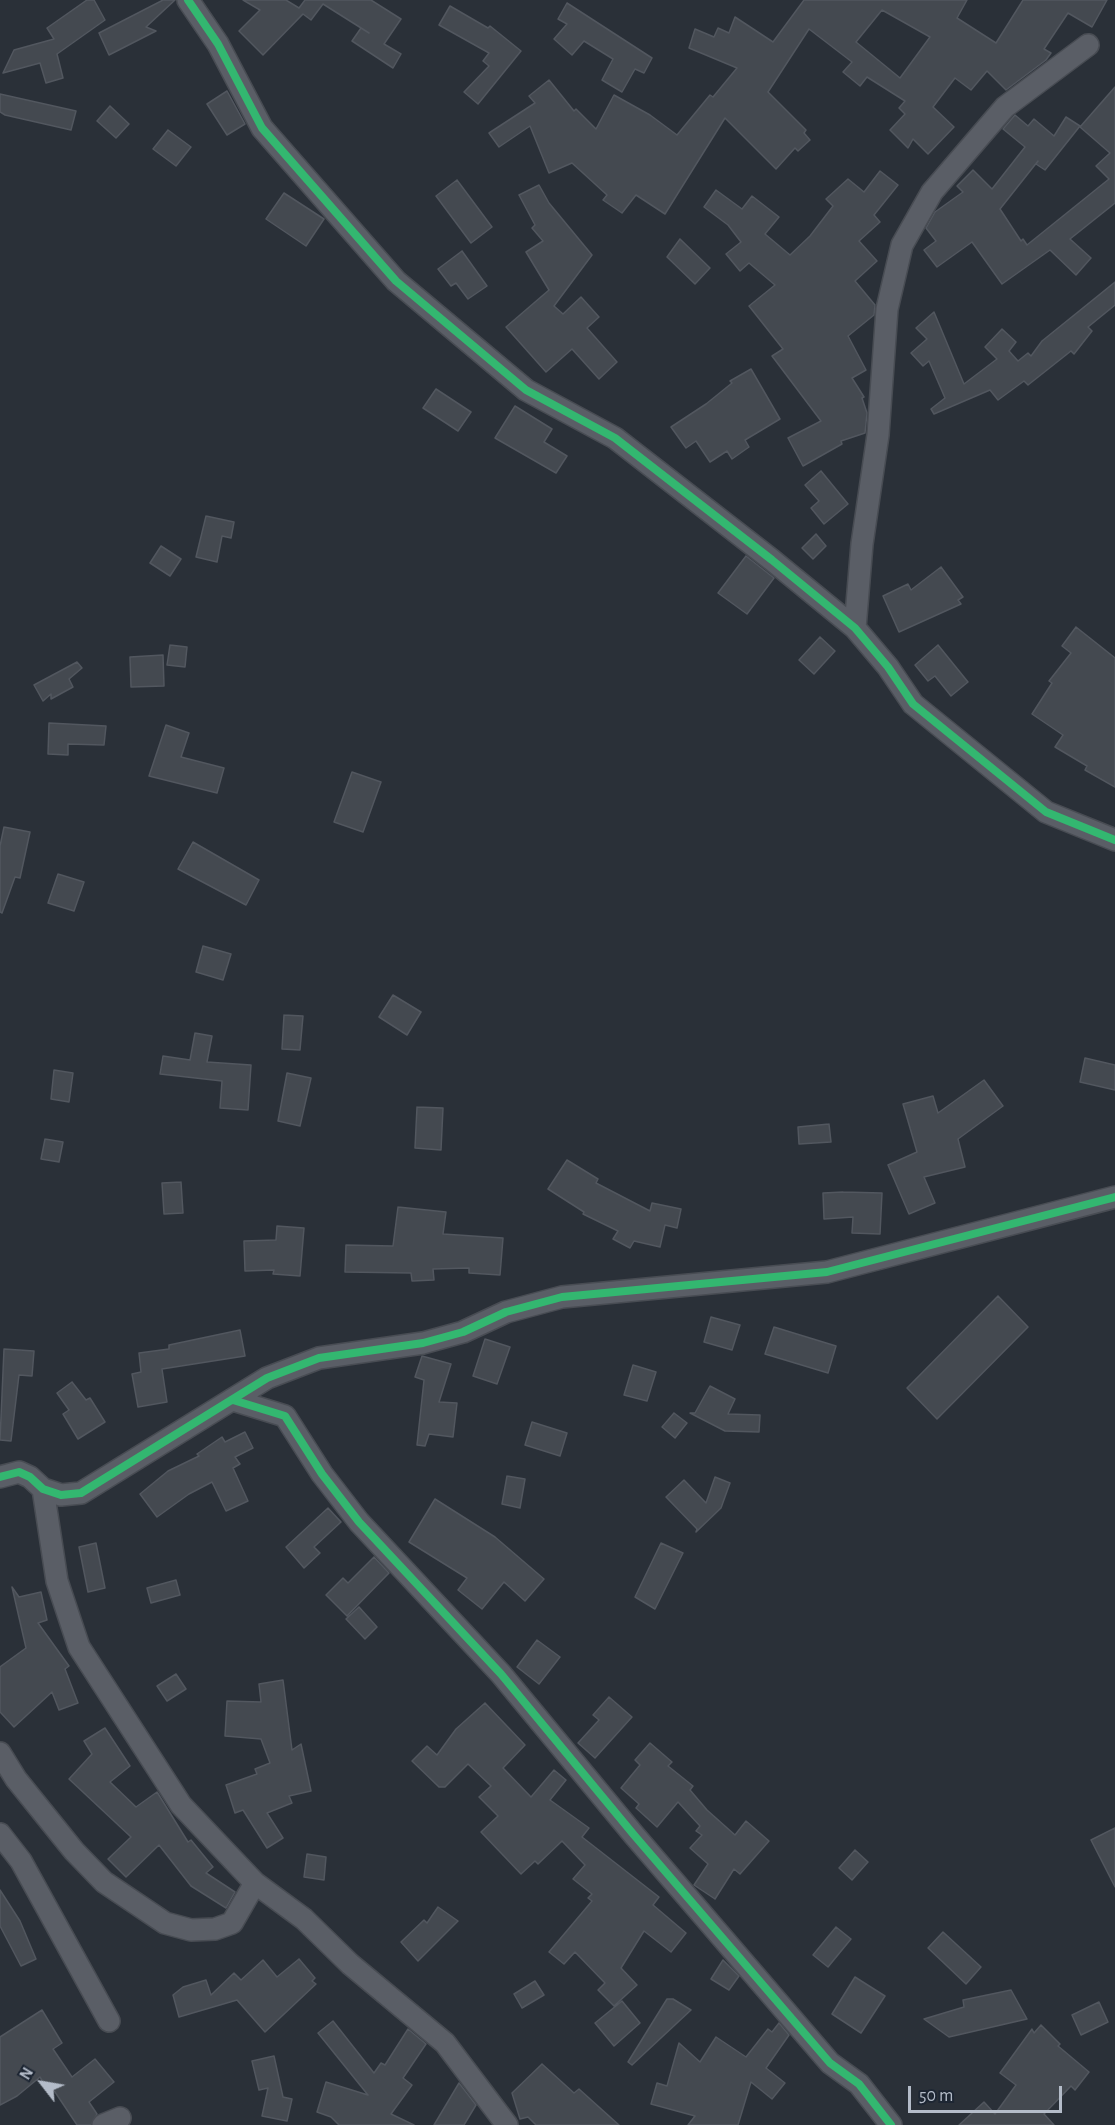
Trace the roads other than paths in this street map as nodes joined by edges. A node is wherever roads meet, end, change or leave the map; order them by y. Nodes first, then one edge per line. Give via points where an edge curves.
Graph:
1 (188, 0) edge
2 (1088, 45) dead end
3 (855, 628) junction
4 (1115, 840) edge
5 (1115, 1197) edge
6 (233, 1400) junction
7 (0, 1478) edge
8 (44, 1489) junction
9 (0, 1753) edge
10 (0, 1834) edge
11 (255, 1883) junction
12 (109, 2021) dead end
13 (507, 2125) edge
14 (891, 2125) edge

1 - 3 street via 218,44 262,128 396,281 526,390 615,438
2 - 3 street via 1005,107 932,192 902,246 887,309 878,435
3 - 4 street via 913,704 1046,812
5 - 6 street via 827,1272 562,1298 506,1312 463,1332 423,1343 319,1358 267,1378
6 - 8 street via 81,1493 61,1495
6 - 14 street via 285,1416 359,1522 501,1674 830,2063 859,2084
7 - 8 street via 19,1472
8 - 11 street via 57,1581 79,1647 181,1805
9 - 11 street via 74,1851 104,1882 165,1923 191,1930 215,1929 231,1923
10 - 12 street via 21,1861
11 - 13 street via 304,1919 350,1964 446,2043

